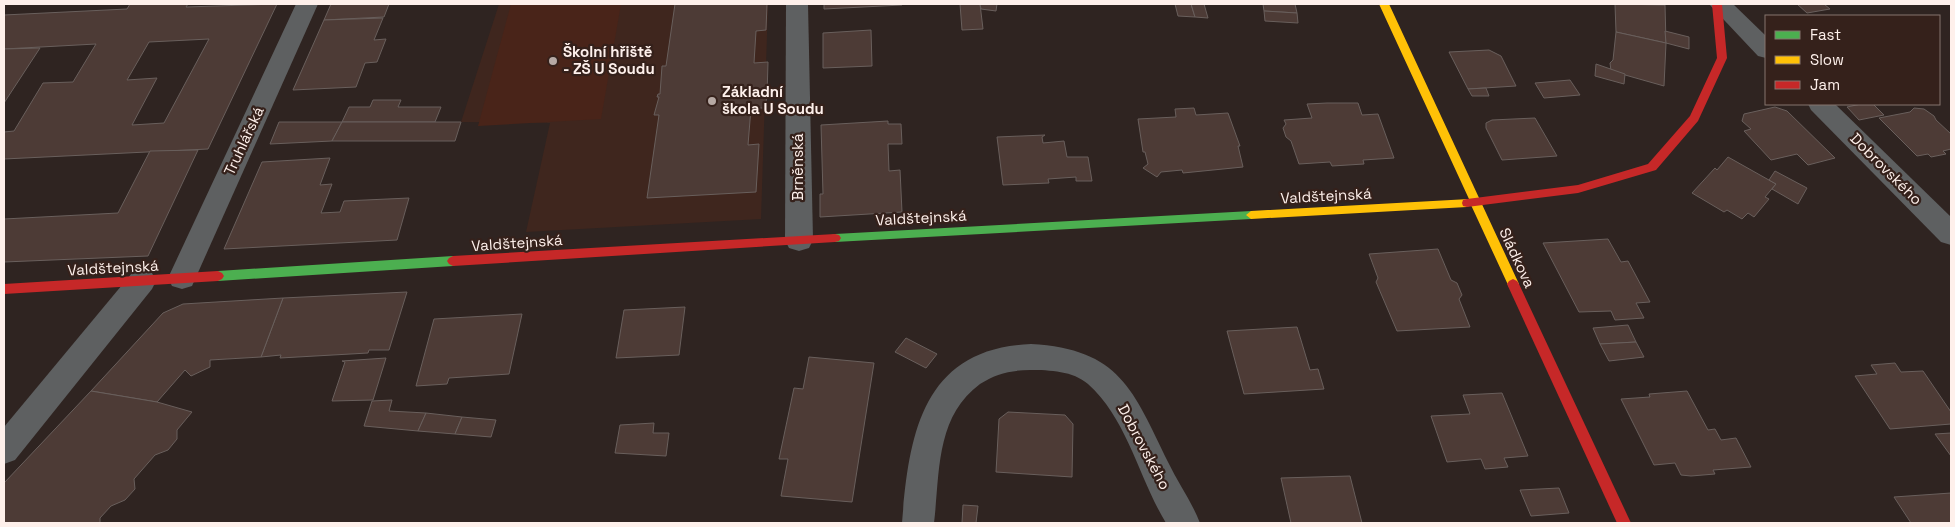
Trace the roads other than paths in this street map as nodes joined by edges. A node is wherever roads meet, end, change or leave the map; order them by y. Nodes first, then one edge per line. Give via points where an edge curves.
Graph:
1 (307, 4) edge
2 (797, 4) edge
3 (1384, 4) edge
4 (1719, 4) edge
5 (1765, 49) edge
6 (1821, 105) edge
7 (1475, 203) junction
8 (1951, 234) edge
9 (799, 240) junction
10 (182, 278) junction
11 (142, 281) junction
12 (4, 289) edge
13 (4, 450) edge
14 (918, 523) edge
15 (1184, 523) edge
16 (1624, 523) edge

1 - 10 street, Truhlářská
2 - 9 street, Brněnská
3 - 7 street, Sládkova
4 - 5 street
4 - 7 street, Valdštejnská via 1722,58 1694,118 1652,166 1578,189
6 - 8 street, Dobrovského
7 - 9 street, Valdštejnská
7 - 16 street, Sládkova
9 - 10 street, Valdštejnská
10 - 11 street, Valdštejnská
11 - 12 street, Valdštejnská
11 - 13 street
14 - 15 street, Dobrovského via 927,444 937,410 951,389 971,374 994,361 1025,357 1060,358 1096,373 1129,416

